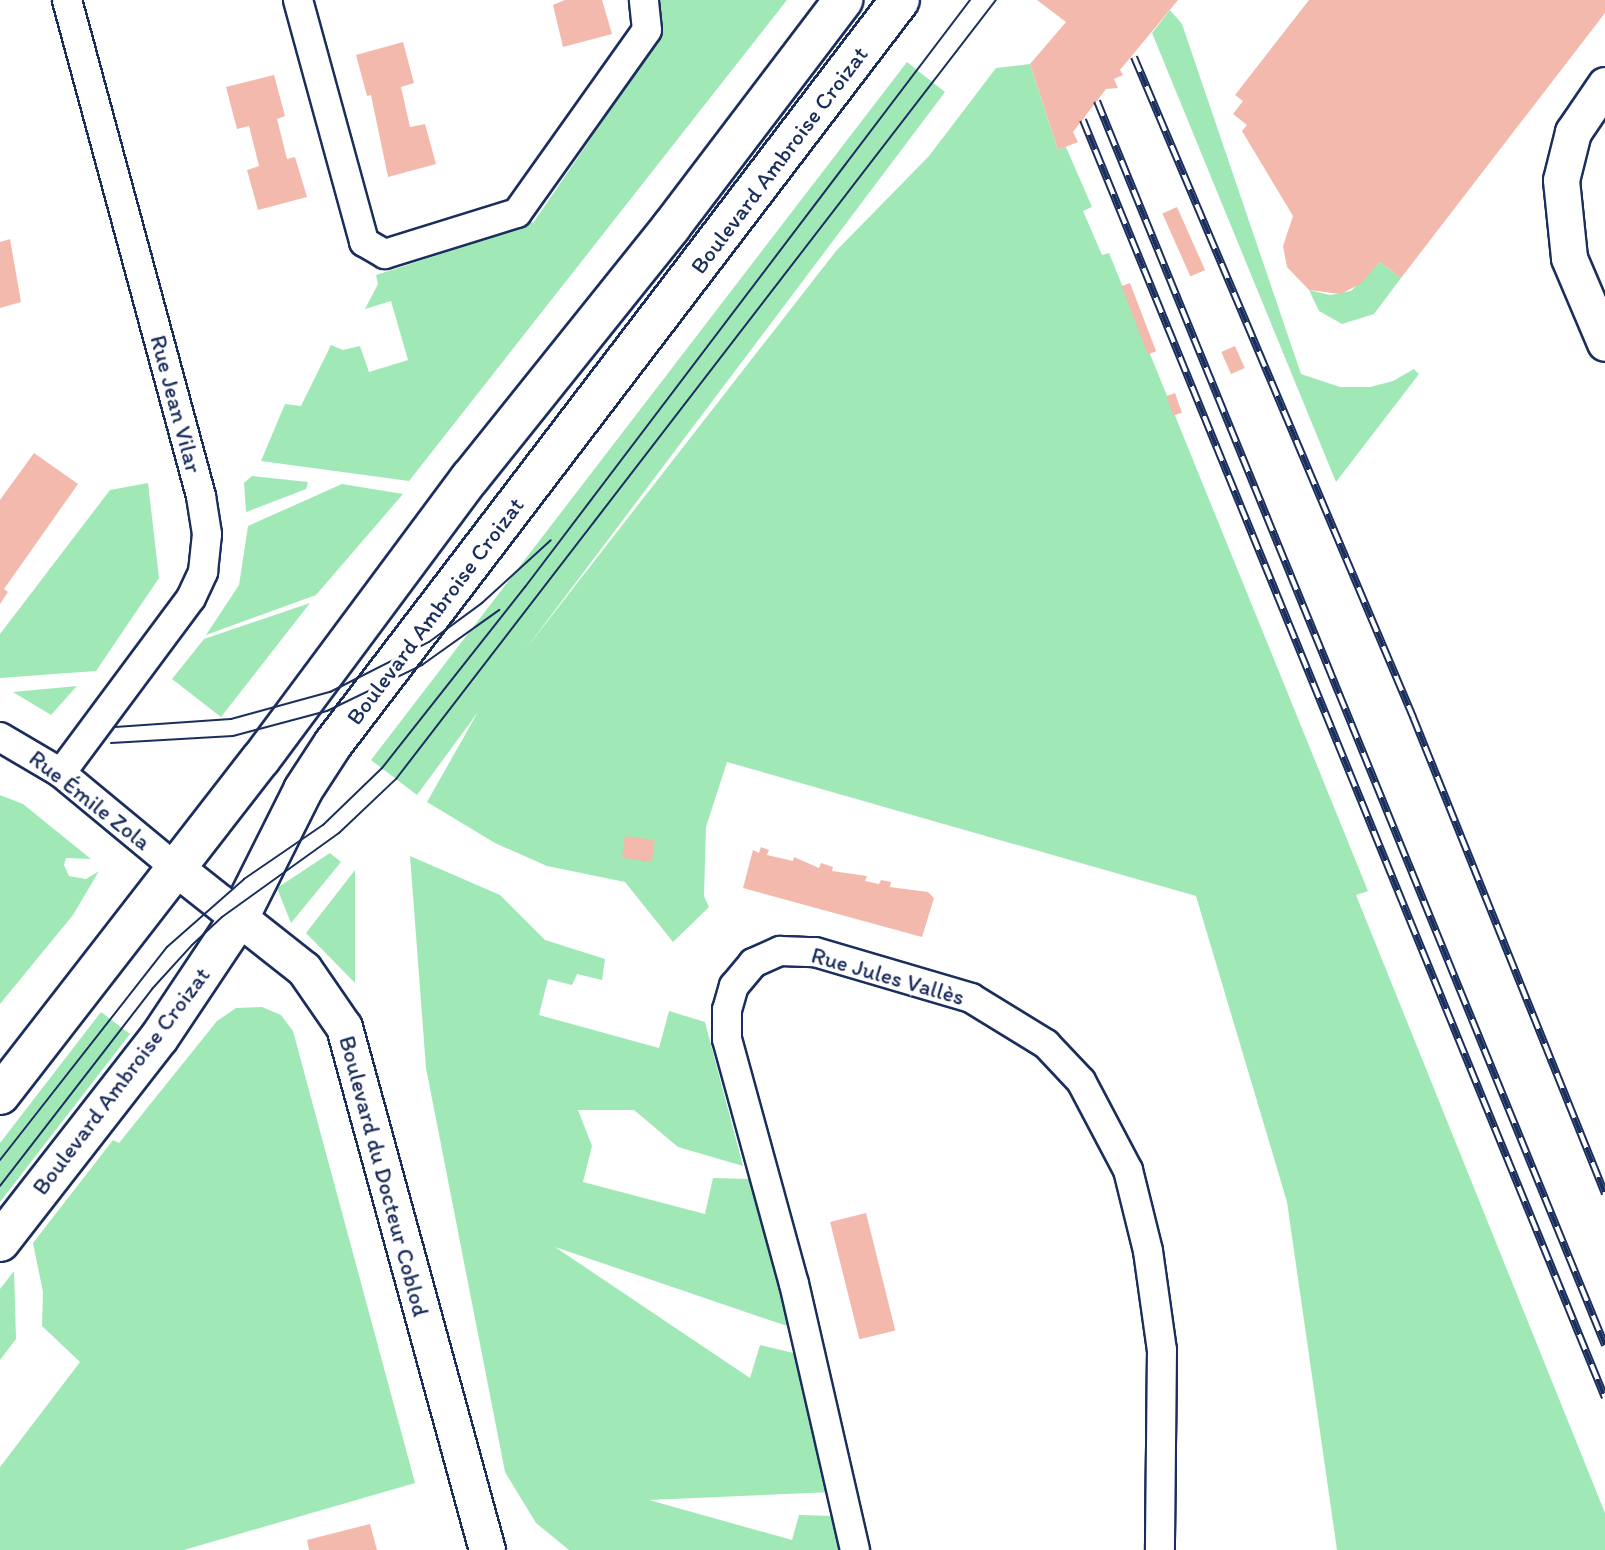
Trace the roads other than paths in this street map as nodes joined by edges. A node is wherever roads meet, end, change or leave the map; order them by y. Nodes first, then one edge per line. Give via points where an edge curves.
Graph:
1 (67, 0) edge
2 (298, 0) edge
3 (644, 0) edge
4 (843, 0) edge
5 (901, 0) edge
6 (1605, 85) edge
7 (1605, 343) edge
8 (0, 737) edge
9 (61, 773) junction
10 (176, 868) junction
11 (239, 918) junction
12 (0, 1095) edge
13 (0, 1242) edge
14 (487, 1550) edge
15 (855, 1550) edge
16 (1160, 1550) edge

1 - 9 street, Rue Jean Vilar via 201,496 207,534 203,572 191,598
2 - 3 street via 364,242 385,254 517,213 648,30
4 - 10 main road, Boulevard Ambroise Croizat via 671,227 470,478
5 - 11 main road, Boulevard Ambroise Croizat via 333,744 303,790
6 - 7 street via 1573,132 1561,180 1569,258
8 - 9 street, Rue Émile Zola
9 - 10 street, Rue Émile Zola
10 - 11 street, Boulevard du Docteur Coblod
10 - 12 main road, Boulevard Ambroise Croizat
11 - 13 main road, Boulevard Ambroise Croizat via 159,1038
11 - 14 street, Boulevard du Docteur Coblod via 304,969 344,1027
15 - 16 street, Rue Jules Vallès via 794,1284 727,1039 727,1010 734,986 753,963 780,951 815,952 971,998 1046,1044 1081,1080 1128,1170 1148,1251 1162,1350

